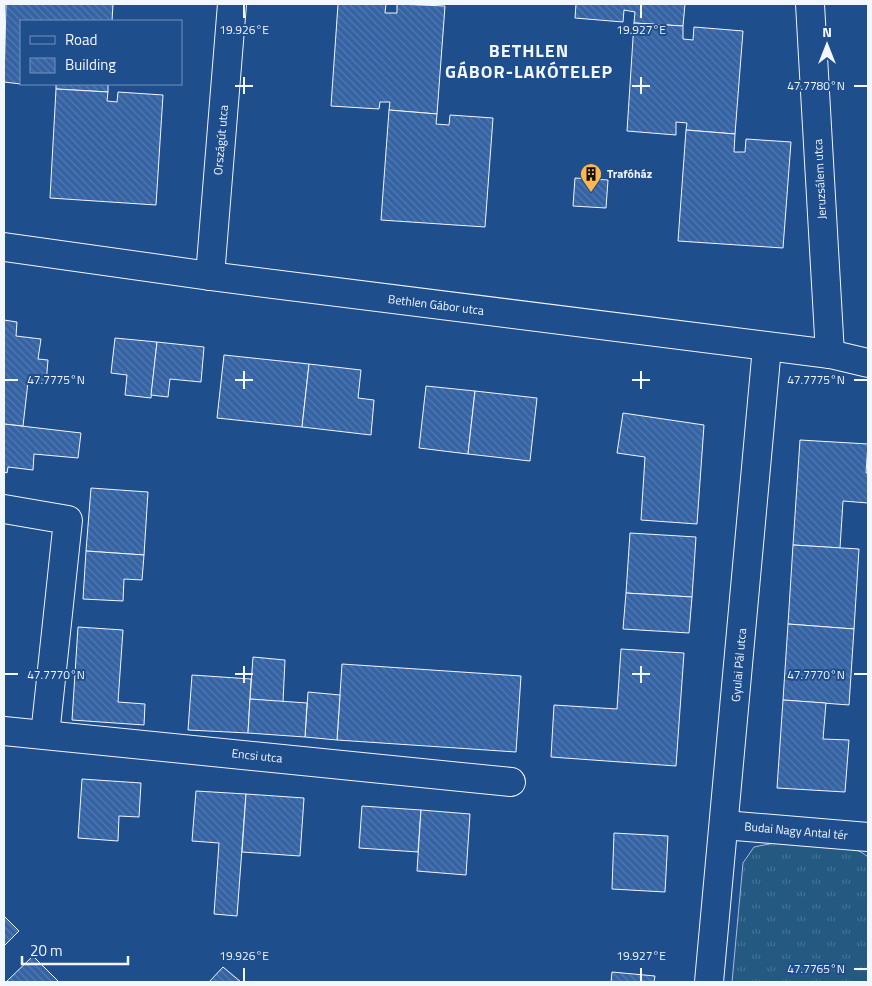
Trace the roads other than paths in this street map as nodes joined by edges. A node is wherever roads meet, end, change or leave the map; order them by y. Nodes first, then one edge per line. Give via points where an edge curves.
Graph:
1 (232, 4) edge
2 (810, 4) edge
3 (4, 246) edge
4 (210, 276) junction
5 (767, 347) junction
6 (830, 354) junction
7 (868, 363) edge
8 (4, 509) edge
9 (4, 731) edge
10 (44, 734) junction
11 (511, 782) dead end
12 (724, 825) junction
13 (868, 837) edge
14 (710, 982) edge

1 - 4 street, Országút utca
2 - 6 street, Jeruzsálem utca
3 - 4 street, Bethlen Gábor utca
4 - 5 street, Bethlen Gábor utca
5 - 6 street, Bethlen Gábor utca
5 - 12 street, Gyulai Pál utca
6 - 7 street, Bethlen Gábor utca
8 - 10 street via 68,520
9 - 10 street, Encsi utca
10 - 11 street, Encsi utca
12 - 13 street, Budai Nagy Antal tér
12 - 14 street, Gyulai Pál utca

